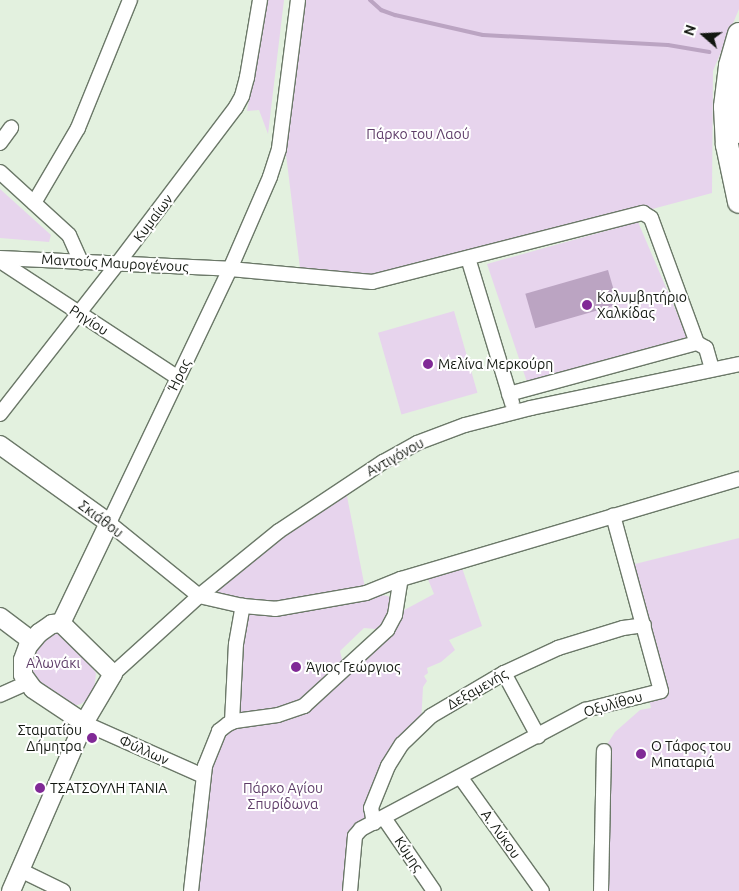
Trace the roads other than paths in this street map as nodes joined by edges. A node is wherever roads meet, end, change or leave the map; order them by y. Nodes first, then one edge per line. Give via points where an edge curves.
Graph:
1 (130, 0) edge
2 (260, 0) edge
3 (298, 0) edge
4 (739, 34) edge
5 (739, 84) edge
6 (11, 128) dead end
7 (739, 136) edge
8 (0, 143) edge
9 (0, 172) edge
10 (739, 202) edge
11 (34, 203) junction
12 (468, 258) junction
13 (0, 260) edge
14 (81, 262) junction
15 (118, 263) junction
16 (230, 268) junction
17 (79, 313) junction
18 (697, 343) junction
19 (739, 364) edge
20 (712, 369) junction
21 (178, 378) junction
22 (509, 394) junction
23 (514, 412) junction
24 (0, 414) edge
25 (0, 445) edge
26 (739, 479) edge
27 (613, 516) junction
28 (108, 523) junction
29 (401, 579) junction
30 (199, 596) junction
31 (243, 606) junction
32 (0, 617) edge
33 (61, 623) junction
34 (644, 625) junction
35 (31, 640) junction
36 (504, 673) junction
37 (113, 674) junction
38 (27, 683) junction
39 (0, 694) edge
40 (232, 722) junction
41 (84, 723) junction
42 (538, 736) junction
43 (604, 751) dead end
44 (204, 776) junction
45 (461, 778) junction
46 (379, 820) junction
47 (20, 870) junction
48 (11, 891) edge
49 (63, 891) edge
50 (192, 891) edge
51 (350, 891) edge
52 (434, 891) edge
53 (542, 891) edge
54 (601, 891) edge

1 - 11 street via 78,128
2 - 15 street, Κυμαίων via 242,96
3 - 16 street, Ήρας via 279,149
4 - 10 main road via 730,66 725,107 727,145
5 - 7 street
6 - 8 street
9 - 11 street
11 - 14 street via 69,235
12 - 16 street, Μαντούς Μαυρογένους via 372,282
12 - 18 street, Μαντούς Μαυρογένους via 639,213 646,214 653,222
12 - 22 street
13 - 14 street, Μαντούς Μαυρογένους
13 - 17 street, Ρηγίου
14 - 15 street, Μαντούς Μαυρογένους
15 - 16 street, Μαντούς Μαυρογένους
15 - 17 street, Κυμαίων
16 - 21 street, Ήρας
17 - 21 street, Ρηγίου
17 - 24 street, Κυμαίων
18 - 20 street via 706,348
18 - 22 street
19 - 20 street, Αντιγόνου
20 - 23 street, Αντιγόνου
21 - 28 street, Ήρας
22 - 23 street
23 - 30 street, Αντιγόνου via 442,432 383,462 279,531
25 - 28 street, Σκιάθου
26 - 27 street
27 - 29 street
27 - 34 street, Οξυλίθου
28 - 30 street, Σκιάθου
28 - 33 street, Ήρας
29 - 31 street via 366,593 293,606 274,609
29 - 40 street via 395,616 387,630 304,706 278,715
30 - 31 street
30 - 37 street, Αντιγόνου
31 - 40 street via 236,644
32 - 35 street
33 - 35 street via 45,628
33 - 37 street
34 - 36 street, Δεξαμενής via 623,628 558,648
34 - 42 street, Οξυλίθου via 661,691 585,710
35 - 38 street via 23,660 23,675
36 - 42 street
36 - 46 street, Δεξαμενής via 459,698 416,728 388,766 378,787 371,808
37 - 41 street
38 - 39 street
38 - 41 street
40 - 44 street via 221,728 214,740
41 - 44 street, Φύλλων
41 - 47 street
42 - 45 street, Οξυλίθου
43 - 54 street
44 - 50 street
45 - 46 street, Οξυλίθου
45 - 53 street, Α. Λύκου
46 - 51 street, Οξυλίθου via 355,836
46 - 52 street, Κύμης
47 - 48 street
47 - 49 street

